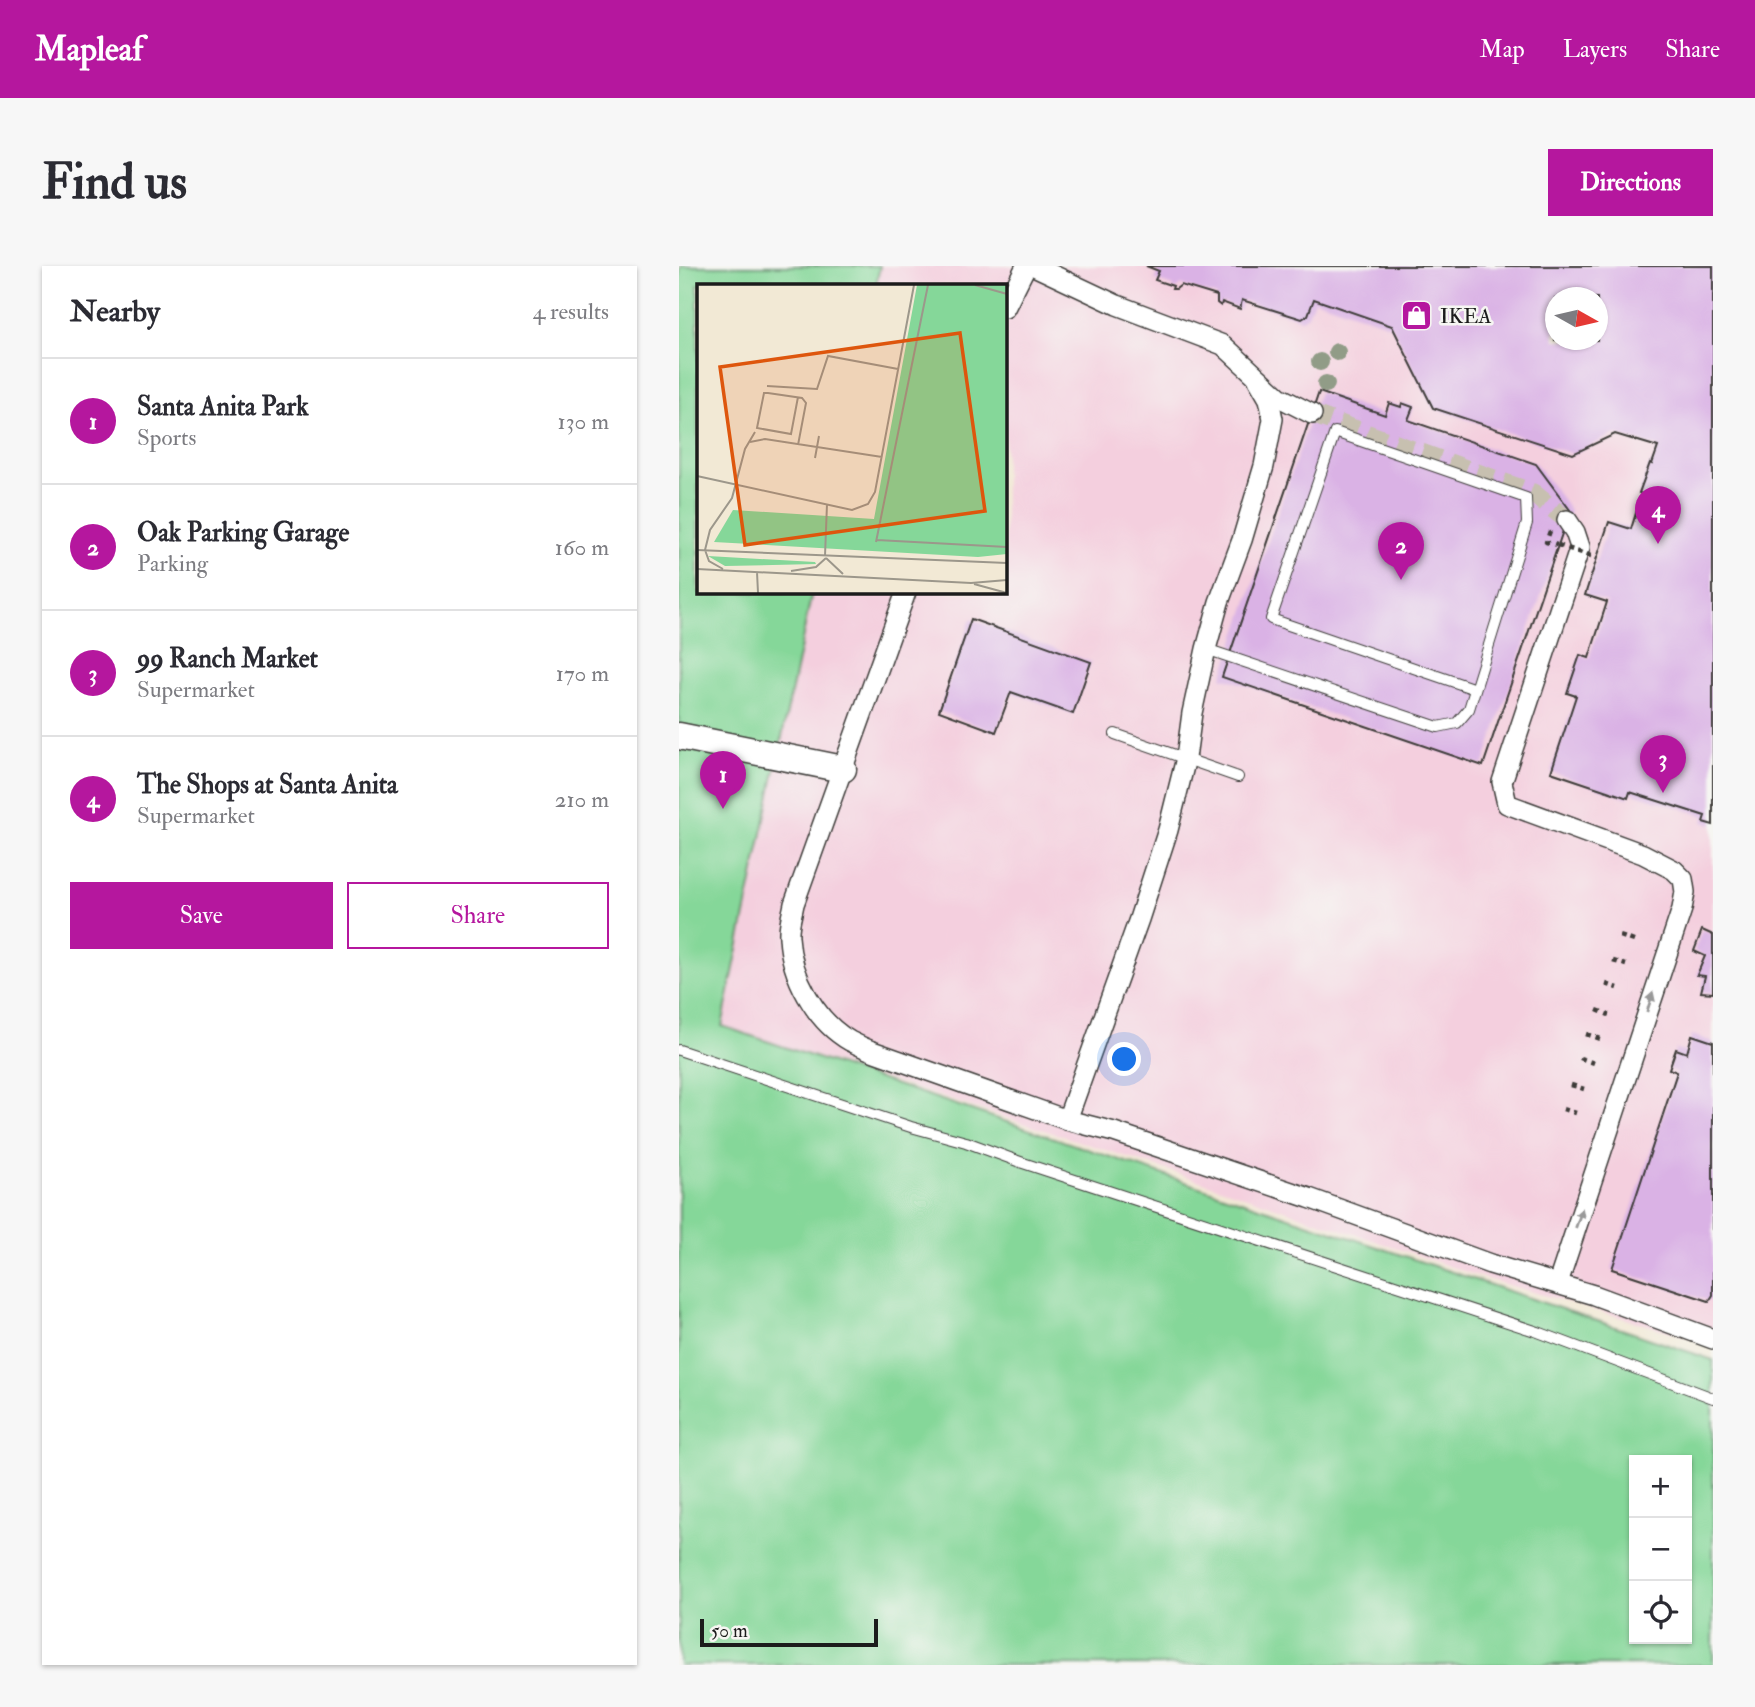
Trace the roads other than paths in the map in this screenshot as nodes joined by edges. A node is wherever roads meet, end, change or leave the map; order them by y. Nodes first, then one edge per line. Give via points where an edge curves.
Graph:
1 (1026, 266) edge
2 (1034, 266) edge
3 (1006, 306) edge
4 (1258, 380) junction
5 (1312, 414) tunnel mouth
6 (1567, 520) tunnel mouth
7 (906, 593) edge
8 (1206, 649) junction
9 (1475, 689) junction
10 (1115, 734) dead end
11 (679, 736) edge
12 (1186, 758) junction
13 (843, 769) junction
14 (1238, 777) dead end
15 (679, 1050) edge
16 (1067, 1120) junction
17 (1557, 1283) junction
18 (1713, 1339) edge
19 (1713, 1398) edge

1 - 3 street
2 - 4 street via 1117,305 1223,345
4 - 5 street
4 - 8 street via 1269,399 1272,435
17 -> 6 street via 1685,892 1683,879 1674,870 1629,848 1507,804 1502,782 1580,547
7 - 13 street
8 - 9 lane via 1437,727 1457,723 1469,709
8 - 12 street
9 - 9 lane via 1527,523 1526,498 1335,432 1271,619
10 - 12 lane
11 - 13 street
12 - 14 lane
12 - 16 street via 1139,919
13 - 16 street via 794,905 789,934 791,957 810,1001 848,1040
15 - 19 lane via 1538,1332
16 - 17 street
17 - 18 street

